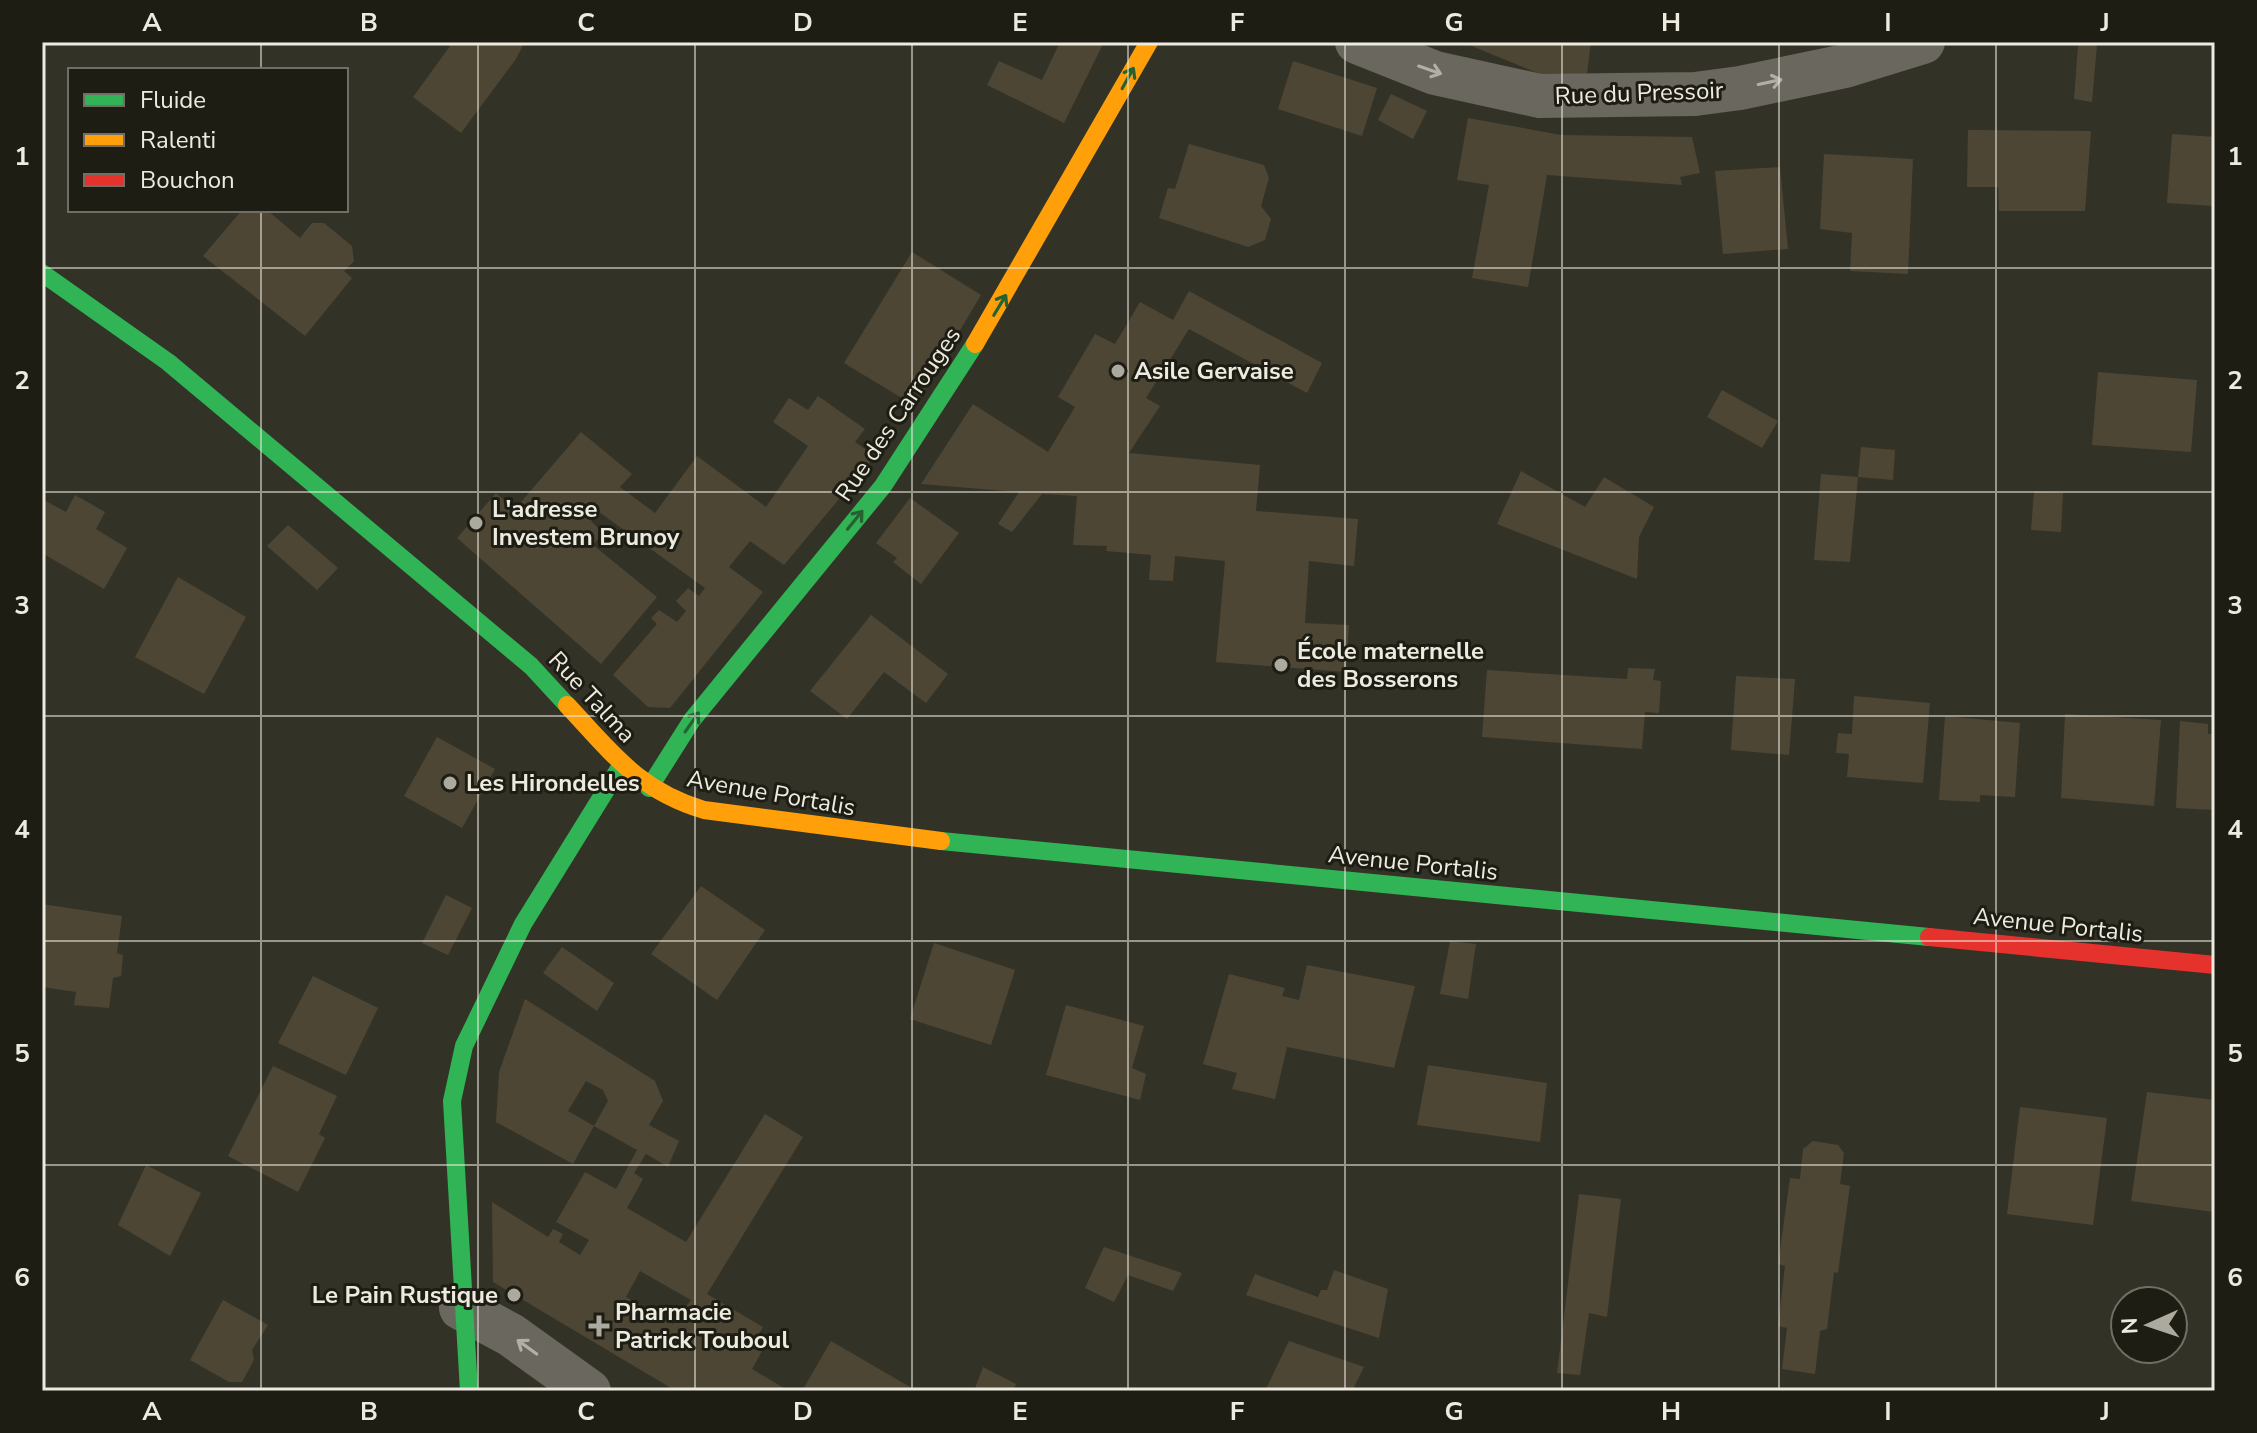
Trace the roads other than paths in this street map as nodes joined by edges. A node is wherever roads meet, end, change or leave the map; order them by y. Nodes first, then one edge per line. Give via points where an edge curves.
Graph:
1 (1149, 42) edge
2 (1357, 42) edge
3 (1923, 42) edge
4 (42, 273) edge
5 (622, 764) junction
6 (649, 788) junction
7 (2215, 965) edge
8 (461, 1308) junction
9 (469, 1391) edge
10 (589, 1391) edge

6 -> 1 street, Rue des Carrouges via 692,720 883,486 999,307
2 -> 3 street, Rue du Pressoir via 1435,73 1540,96 1695,94 1740,88 1845,66
4 - 5 street, Rue Talma via 168,362 531,666
5 - 6 street, Avenue Portalis
5 - 8 street, Rue Talma via 523,924 464,1046 452,1101
6 - 7 street, Avenue Portalis via 704,810 894,836
8 - 9 street, Rue Talma
10 -> 8 street via 511,1335

